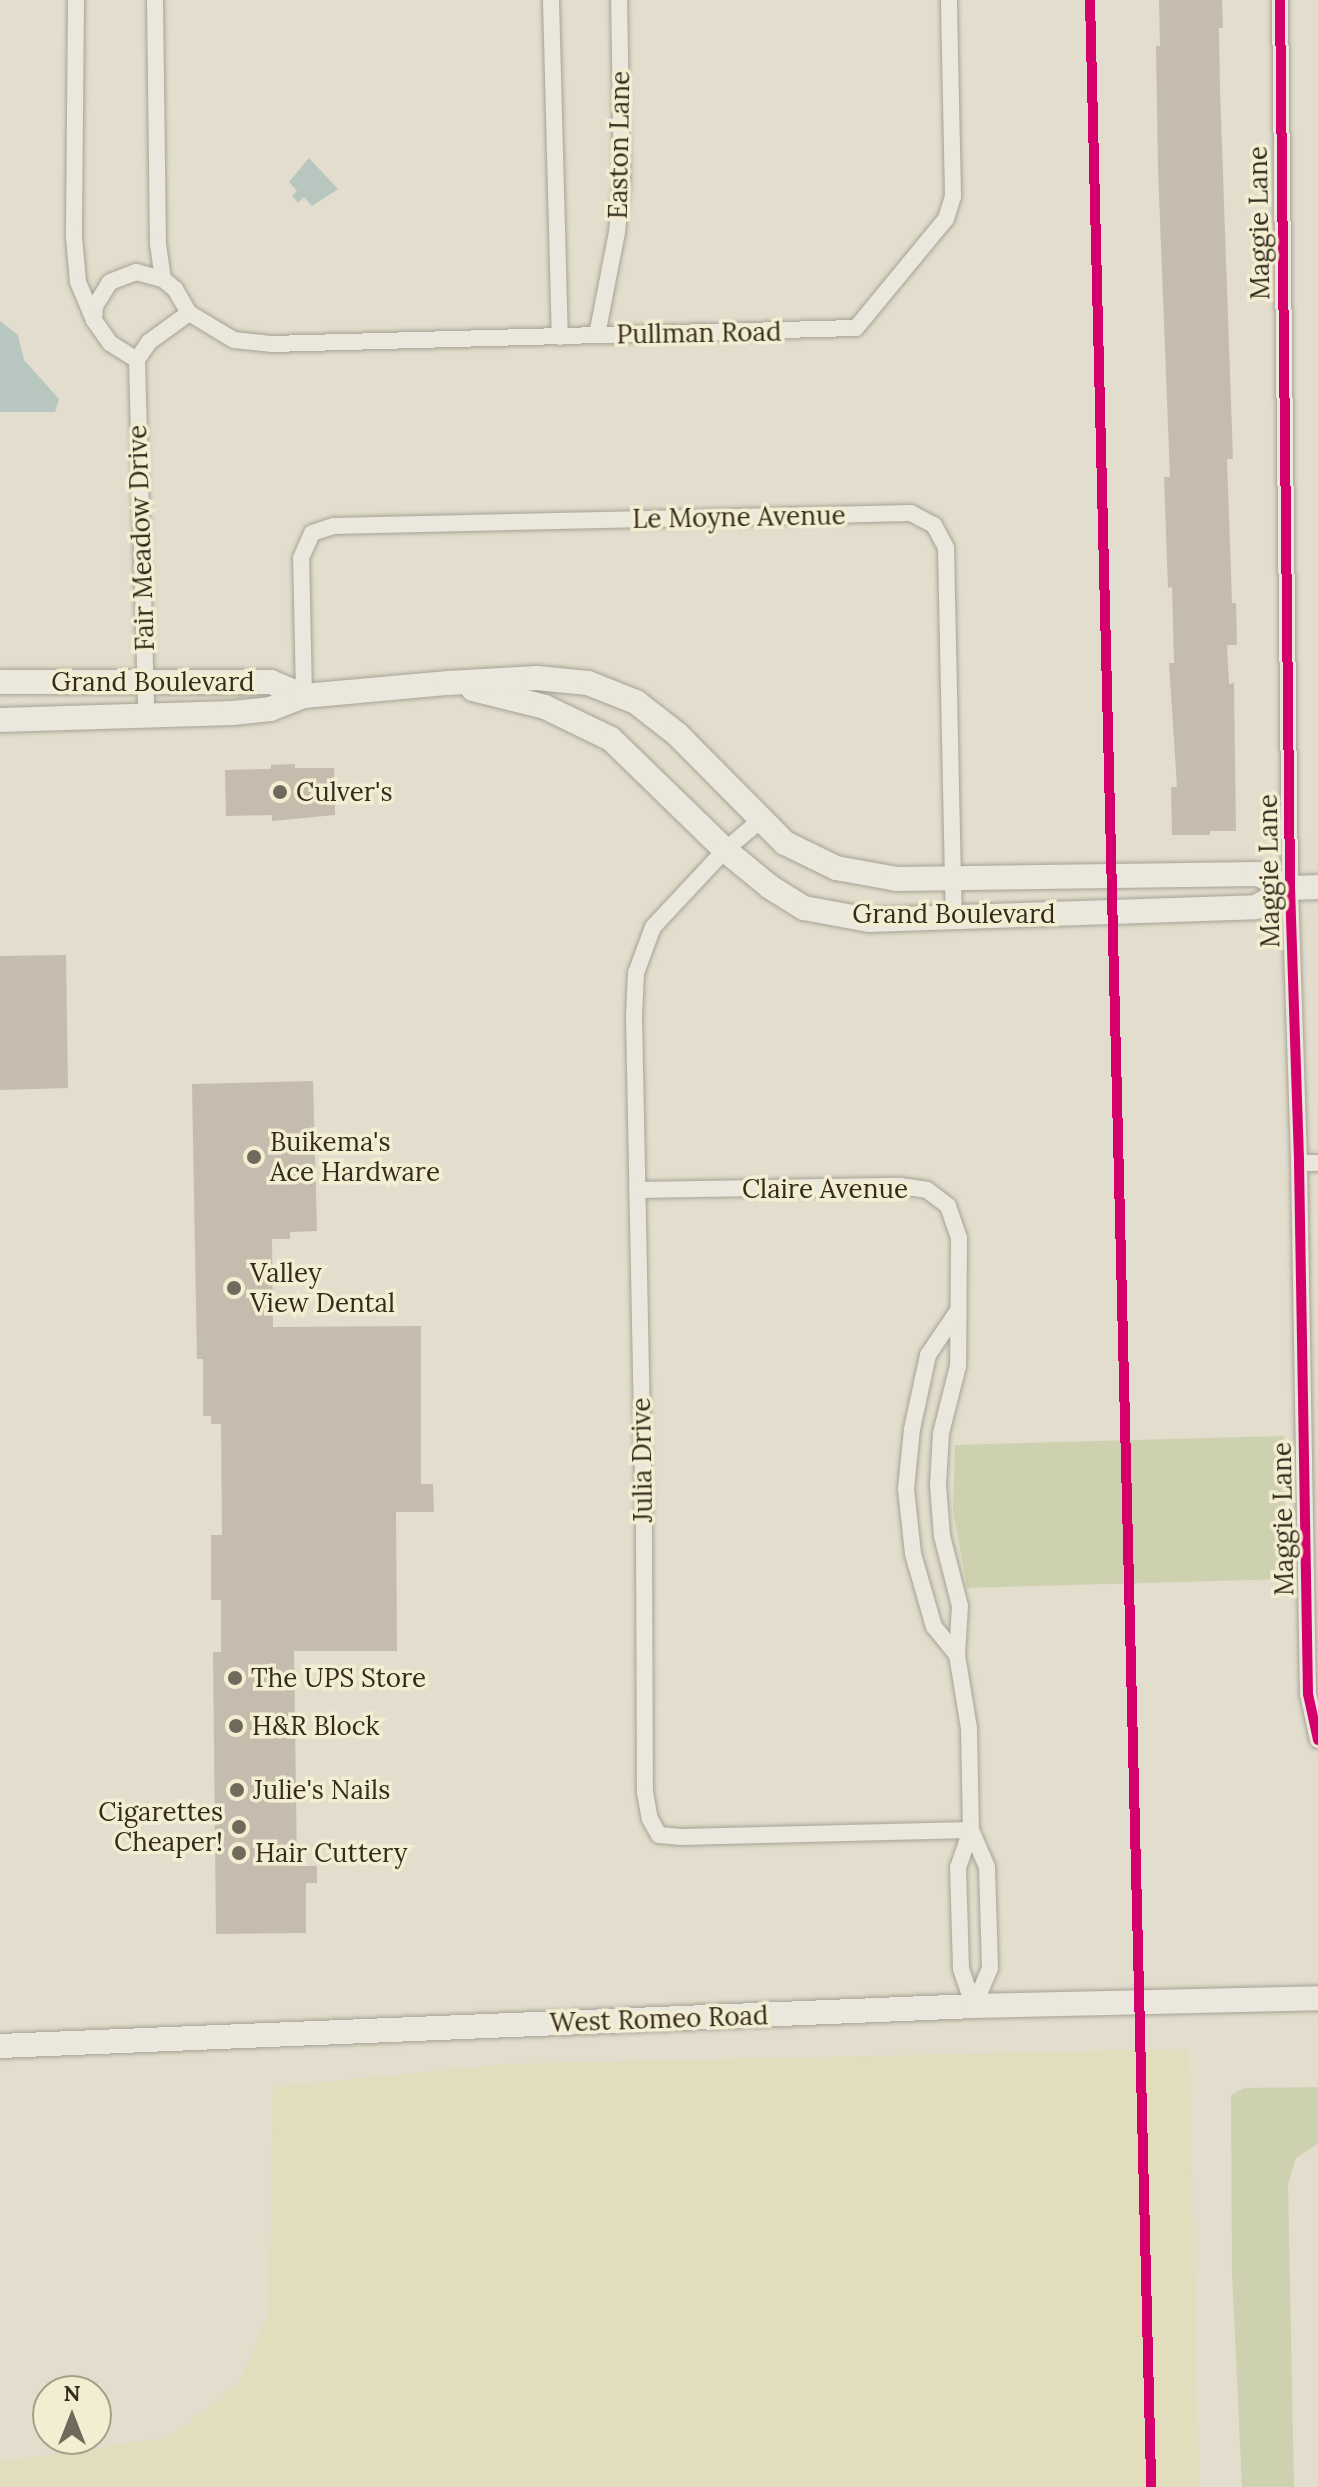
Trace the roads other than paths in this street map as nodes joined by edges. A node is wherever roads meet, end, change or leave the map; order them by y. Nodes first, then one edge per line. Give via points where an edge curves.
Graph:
1 (76, 0) edge
2 (155, 0) edge
3 (551, 0) edge
4 (619, 0) edge
5 (949, 0) edge
6 (1280, 0) edge
7 (163, 279) junction
8 (189, 313) junction
9 (94, 320) junction
10 (597, 335) junction
11 (560, 337) junction
12 (137, 360) junction
13 (146, 680) junction
14 (0, 682) edge
15 (448, 683) junction
16 (304, 696) junction
17 (146, 715) junction
18 (0, 720) edge
19 (762, 819) junction
20 (725, 850) junction
21 (953, 878) junction
22 (1318, 887) edge
23 (1290, 888) junction
24 (954, 918) junction
25 (1299, 1163) junction
26 (1318, 1163) edge
27 (637, 1190) junction
28 (957, 1312) junction
29 (957, 1655) junction
30 (1318, 1740) edge
31 (971, 1830) junction
32 (1318, 1998) edge
33 (974, 2006) junction
34 (0, 2046) edge

1 - 9 street via 74,237 78,282
2 - 7 street
3 - 11 street
4 - 10 street, Easton Lane via 622,184
5 - 10 street, Pullman Road via 953,196 946,219 856,328
6 - 23 street, Maggie Lane
7 - 8 street
7 - 9 street via 136,272 110,282 95,306
8 - 11 street, Pullman Road via 234,340 271,344
8 - 12 street via 149,342
9 - 12 street via 110,343
10 - 11 street, Pullman Road
12 - 13 street, Fair Meadow Drive
13 - 14 street, Grand Boulevard
13 - 16 street, Grand Boulevard via 271,682
13 - 17 street, Fair Meadow Drive
15 - 16 street, Grand Boulevard
15 - 19 street, Grand Boulevard via 537,678 588,683 636,702 677,734
15 - 20 street, Grand Boulevard via 545,707 611,739
16 - 17 street, Grand Boulevard via 270,709
16 - 21 street, Le Moyne Avenue via 301,558 312,533 333,526 911,513 934,525 946,548
17 - 18 street, Grand Boulevard
19 - 20 street, Julia Drive
19 - 21 street, Grand Boulevard via 785,843 836,868 897,879
20 - 24 street, Grand Boulevard via 804,908 869,920
20 - 27 street, Julia Drive via 653,927 636,973
21 - 23 street, Grand Boulevard via 1257,874
21 - 24 street, Le Moyne Avenue
22 - 23 street, Grand Boulevard
23 - 24 street, Grand Boulevard via 1256,907
23 - 25 street, Maggie Lane
25 - 26 street
25 - 30 street, Maggie Lane via 1308,1694
27 - 28 street, Claire Avenue via 927,1190 948,1206 959,1238
27 - 31 street, Julia Drive via 645,1792 650,1819 659,1835 681,1837
28 - 29 street, Claire Avenue via 958,1366 941,1433 938,1485 942,1536 960,1606
28 - 29 street, Claire Avenue via 928,1355 906,1489 913,1554 934,1627
29 - 31 street, Claire Avenue via 969,1728
31 - 33 street, Claire Avenue via 958,1867 961,1969
31 - 33 street, Claire Avenue via 987,1867 990,1968
32 - 33 street, West Romeo Road
33 - 34 street, West Romeo Road

